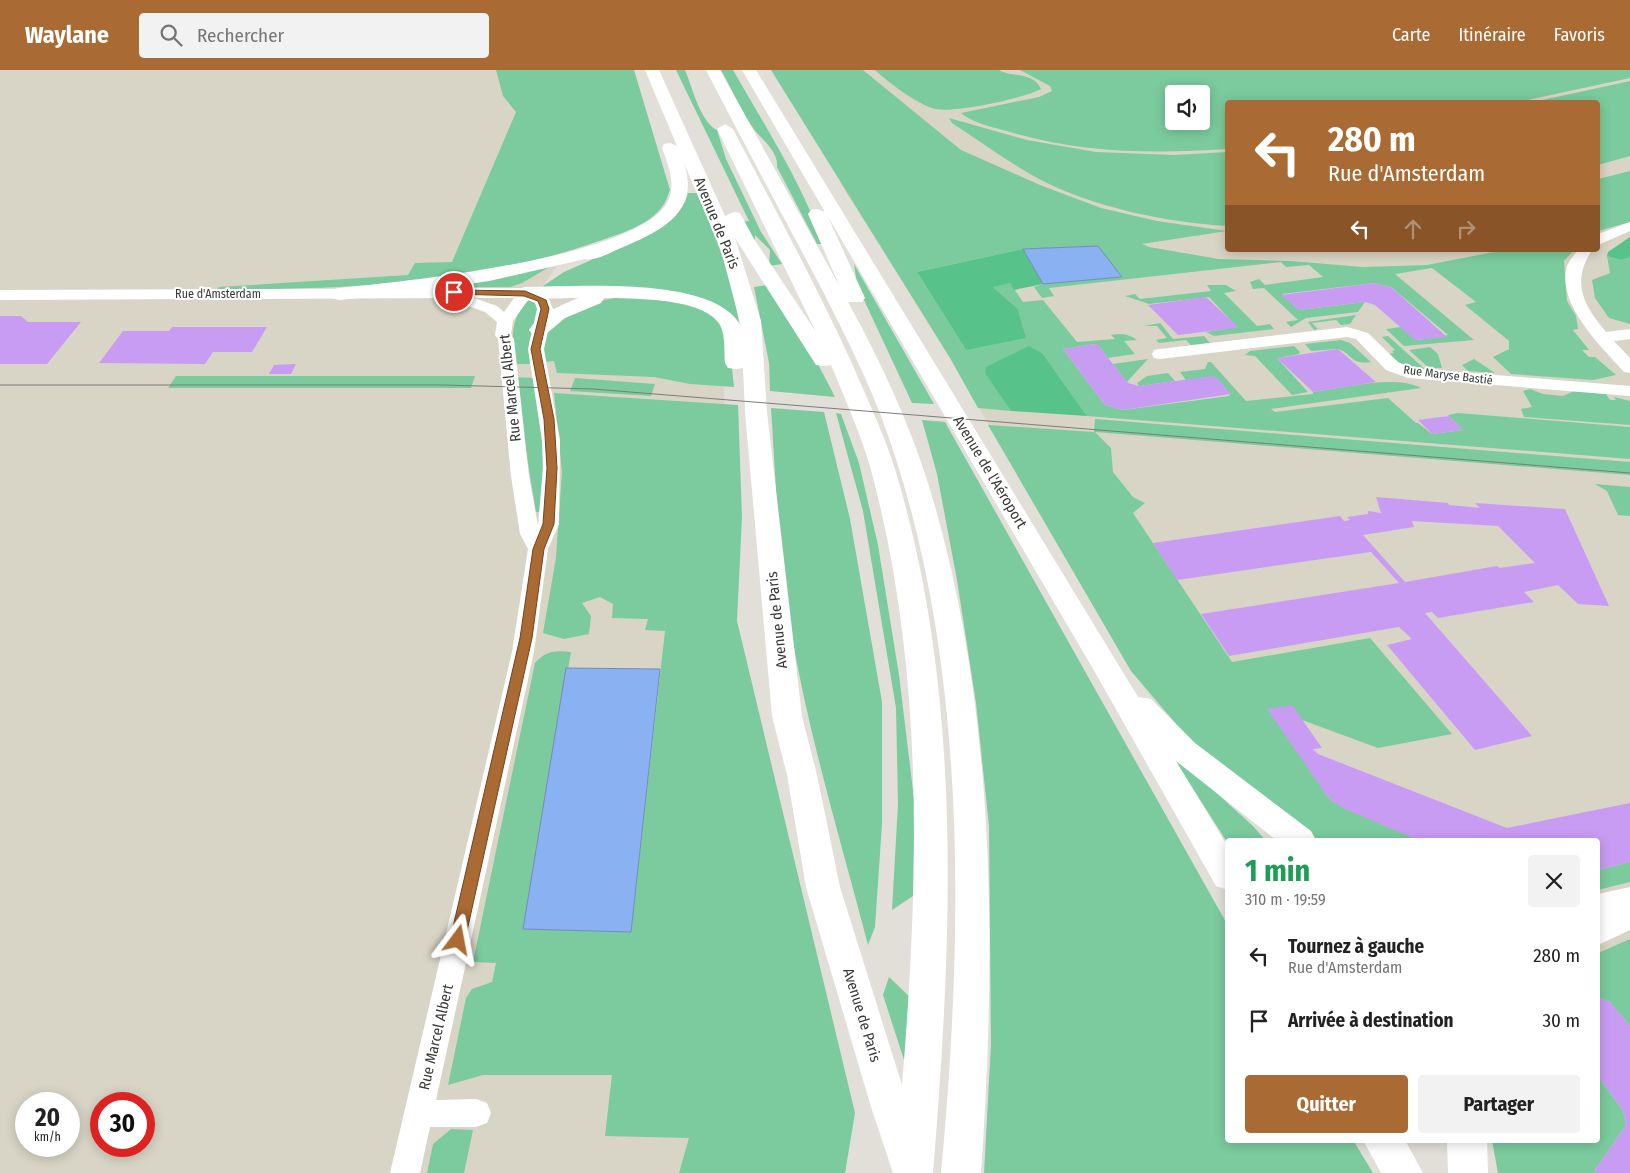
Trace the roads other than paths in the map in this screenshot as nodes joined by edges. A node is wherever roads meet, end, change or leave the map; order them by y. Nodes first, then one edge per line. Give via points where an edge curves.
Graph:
1 (652, 70) edge
2 (695, 70) edge
3 (713, 70) edge
4 (749, 70) edge
5 (775, 115) junction
6 (677, 126) junction
7 (1630, 226) edge
8 (1600, 240) edge
9 (606, 248) junction
10 (1583, 252) edge
11 (436, 292) junction
12 (525, 293) junction
13 (339, 294) junction
14 (607, 294) junction
15 (0, 295) edge
16 (505, 321) junction
17 (539, 330) junction
18 (1630, 334) edge
19 (1602, 337) junction
20 (1160, 354) dead end
21 (1630, 368) edge
22 (1630, 391) edge
23 (882, 392) junction
24 (756, 412) junction
25 (866, 424) junction
26 (538, 549) junction
27 (1110, 674) junction
28 (1297, 838) edge
29 (1225, 872) edge
30 (1630, 900) edge
31 (1600, 907) edge
32 (1630, 914) edge
33 (1600, 931) edge
34 (476, 1113) dead end
35 (418, 1114) junction
36 (1385, 1143) edge
37 (1467, 1143) edge
38 (405, 1173) edge
39 (914, 1173) edge
40 (961, 1173) edge
41 (1403, 1173) edge
42 (1468, 1173) edge

1 - 6 highway, Avenue de Paris
2 - 25 highway via 836,350
3 - 23 highway via 853,329
4 - 5 highway, Avenue de l'Aéroport
5 - 23 highway via 770,126 812,204 886,362 887,380
5 - 27 highway, Avenue de l'Aéroport
6 - 9 highway via 667,136 681,183 678,201 671,212 656,223
6 - 24 highway, Avenue de Paris via 732,250 750,321
6 - 25 highway via 695,138 745,239 828,366 836,388
7 - 8 street
9 - 12 highway via 548,275
9 - 13 highway via 489,275
10 - 19 street via 1576,259 1571,276 1575,296 1585,316
11 - 12 street, Rue d'Amsterdam
11 - 13 street, Rue d'Amsterdam
11 - 16 street, Rue d'Amsterdam via 491,309
12 - 14 highway
12 - 16 street, Rue Marcel Albert
12 - 17 street, Rue Marcel Albert via 539,297 544,304
13 - 15 street, Rue d'Amsterdam
14 - 17 highway via 564,310
14 - 24 highway via 673,296 696,301 725,316 732,327 738,380
16 - 26 street, Rue Marcel Albert via 503,335 520,476 530,534
17 - 26 street, Rue Marcel Albert via 536,349 549,419 552,468 548,524
18 - 19 street
19 - 21 street
20 - 22 street, Rue Maryse Bastié via 1347,332 1362,336 1392,366 1408,373
23 - 40 highway via 901,438 928,526 954,653 963,735 971,863 973,992
24 - 39 highway, Avenue de Paris via 787,716 824,887 890,1107
25 - 39 highway via 882,468 908,582 918,647 930,791 932,893 923,1079
26 - 35 street, Rue Marcel Albert via 523,652
27 - 28 highway via 1184,751
27 - 29 highway, Avenue de l'Aéroport
30 - 31 highway
32 - 33 highway
34 - 35 street
35 - 38 street, Rue Marcel Albert
36 - 41 highway
37 - 42 highway

